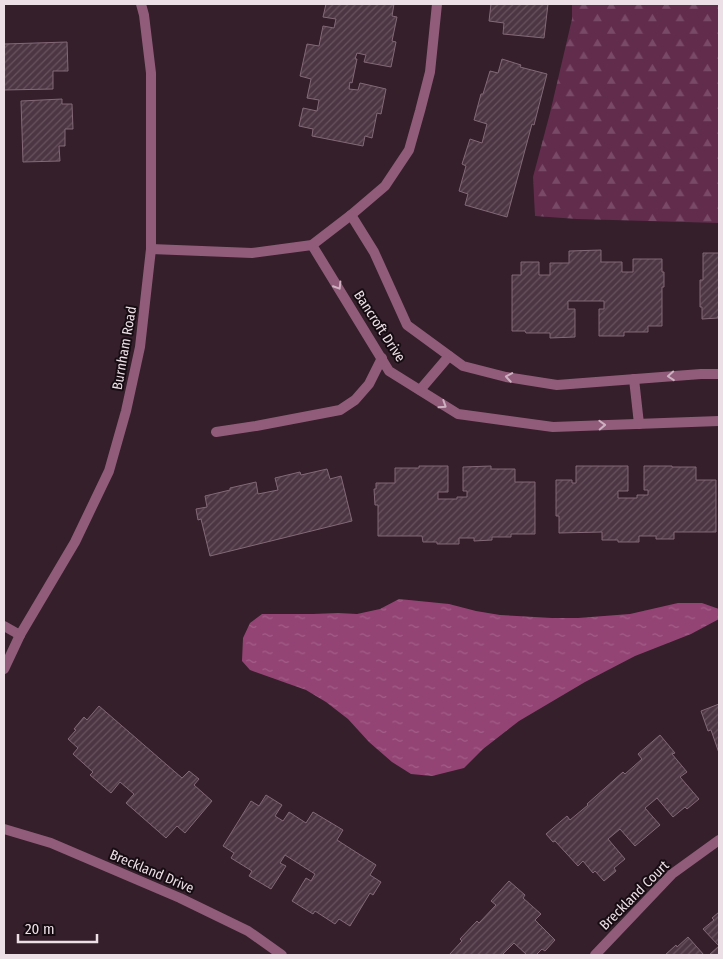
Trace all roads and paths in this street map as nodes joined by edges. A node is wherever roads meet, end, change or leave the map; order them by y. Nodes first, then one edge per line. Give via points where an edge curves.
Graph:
1 (141, 4) edge
2 (437, 4) edge
3 (351, 215) junction
4 (312, 245) junction
5 (151, 249) junction
6 (449, 356) junction
7 (382, 358) junction
8 (719, 374) edge
9 (634, 379) junction
10 (420, 390) junction
11 (719, 421) edge
12 (639, 424) junction
13 (216, 432) dead end
14 (4, 626) edge
15 (20, 635) junction
16 (4, 669) edge
17 (4, 829) edge
18 (719, 840) edge
19 (282, 955) edge
20 (595, 955) edge

1 - 5 street, Burnham Road via 151,73
2 - 3 street via 430,72 409,150 385,186
3 - 4 street
3 - 6 street, Bancroft Drive via 374,252 407,325
4 - 5 street via 252,253
4 -> 7 street, Bancroft Drive
5 - 15 street, Burnham Road via 140,347 108,471 75,542
9 -> 6 street, Bancroft Drive via 557,385 463,366
6 - 10 street
7 - 10 street, Bancroft Drive via 389,371
7 - 13 street via 369,384 355,400 340,410
8 -> 9 street, Bancroft Drive
9 - 12 street
10 -> 12 street, Bancroft Drive via 458,414 552,427
11 - 12 street, Bancroft Drive
14 - 15 street
15 - 16 street, Burnham Road
17 - 19 street, Breckland Drive via 51,843 180,898 248,931
18 - 20 street, Breckland Court via 672,874

